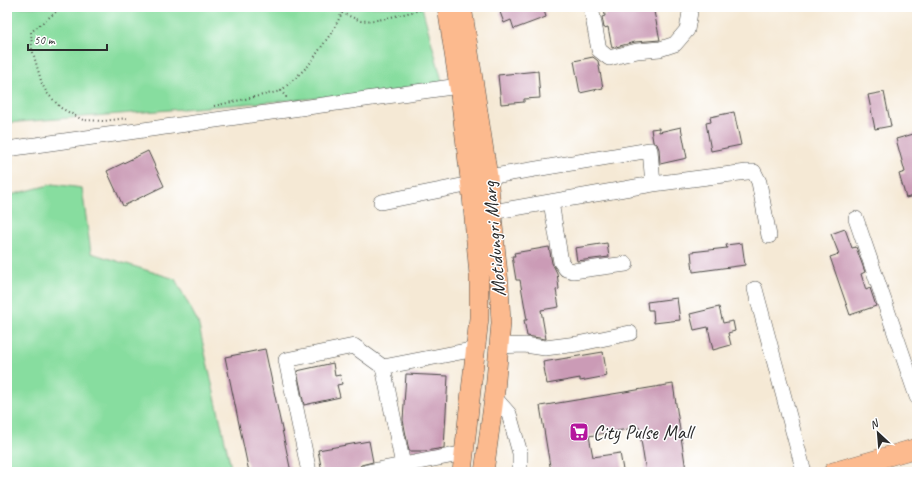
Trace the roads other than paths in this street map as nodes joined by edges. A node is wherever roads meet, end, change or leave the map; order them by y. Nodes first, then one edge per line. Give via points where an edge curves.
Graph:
1 (447, 7) edge
2 (462, 7) edge
3 (591, 7) edge
4 (690, 12) dead end
5 (459, 86) junction
6 (7, 149) edge
7 (488, 178) junction
8 (471, 184) junction
9 (653, 184) junction
10 (381, 202) dead end
11 (551, 202) junction
12 (492, 212) junction
13 (856, 219) dead end
14 (769, 236) dead end
15 (626, 264) dead end
16 (754, 289) dead end
17 (630, 333) dead end
18 (499, 346) junction
19 (476, 349) junction
20 (383, 367) junction
21 (494, 397) junction
22 (917, 397) edge
23 (917, 448) edge
24 (465, 453) junction
25 (403, 465) junction
26 (485, 469) edge
27 (309, 472) edge
28 (367, 472) edge
29 (462, 472) edge
30 (520, 472) edge
31 (804, 472) edge
32 (833, 472) edge

1 - 5 main road
2 - 7 main road, Motidungri Marg
3 - 4 street via 599,50 609,58 675,44 687,30
5 - 6 street
5 - 8 main road
7 - 9 street via 650,150
7 - 12 main road, Motidungri Marg
8 - 10 street
8 - 19 main road via 479,275
9 - 11 street
9 - 14 street via 754,172 759,182
11 - 12 street
11 - 15 street via 561,262 566,269 573,271
12 - 18 main road, Motidungri Marg via 499,284
13 - 22 street
16 - 31 street
17 - 18 street via 545,348
18 - 21 main road, Motidungri Marg
19 - 20 street
19 - 24 main road
20 - 25 street
20 - 27 street via 354,346 286,360
21 - 26 main road, Motidungri Marg
21 - 30 street via 509,414 520,453
23 - 32 main road
24 - 25 street
24 - 29 main road
25 - 28 street

